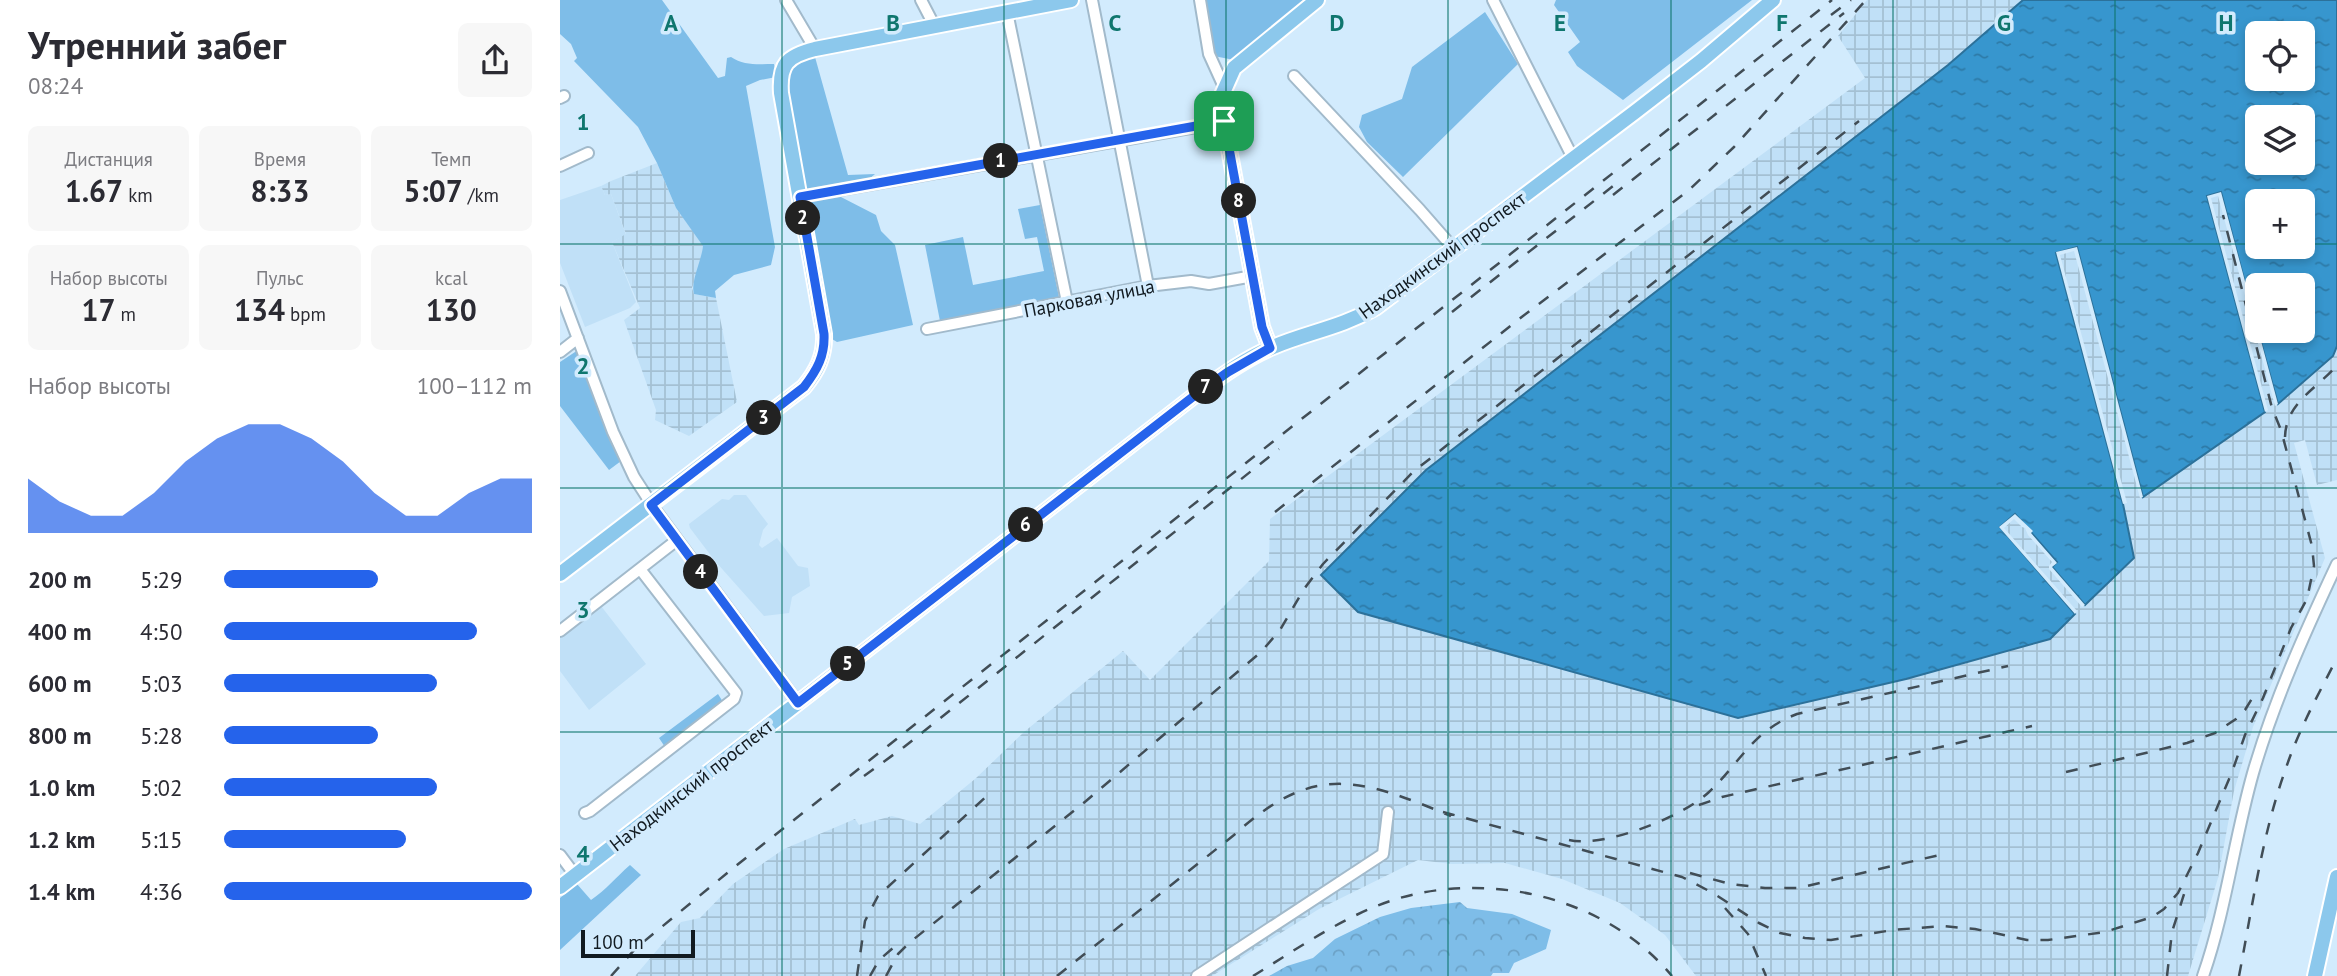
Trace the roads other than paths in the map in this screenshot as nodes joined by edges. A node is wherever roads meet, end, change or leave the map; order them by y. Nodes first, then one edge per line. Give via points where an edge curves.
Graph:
1 (786, 0) edge
2 (921, 0) edge
3 (1071, 0) edge
4 (1092, 0) edge
5 (1200, 0) edge
6 (1317, 0) edge
7 (1493, 0) edge
8 (1773, 0) edge
9 (1033, 3) edge
10 (1007, 12) junction
11 (934, 25) junction
12 (815, 49) junction
13 (1294, 76) dead end
14 (1224, 87) junction
15 (1224, 121) junction
16 (1118, 140) junction
17 (588, 153) dead end
18 (1038, 155) junction
19 (1573, 158) junction
20 (560, 166) edge
21 (803, 197) junction
22 (1455, 250) junction
23 (1252, 276) junction
24 (1148, 286) junction
25 (561, 296) edge
26 (1067, 302) junction
27 (927, 330) dead end
28 (578, 338) junction
29 (1270, 348) junction
30 (560, 352) edge
31 (651, 505) junction
32 (677, 540) junction
33 (2337, 564) edge
34 (640, 569) junction
35 (560, 574) edge
36 (560, 631) edge
37 (798, 703) junction
38 (1388, 812) dead end
39 (585, 813) dead end
40 (560, 855) edge
41 (575, 875) junction
42 (2337, 877) edge
43 (560, 887) edge
44 (1197, 976) edge
45 (2203, 976) edge
46 (2315, 976) edge

1 - 12 street
2 - 11 street
3 - 9 main road
4 - 16 street
5 - 14 street via 1209,54
6 - 14 main road via 1244,58
7 - 19 street
8 - 19 main road, Находкинский проспект
9 - 10 main road
10 - 11 main road
10 - 18 street
11 - 12 main road
12 - 21 main road via 791,58 780,80
13 - 22 street
14 - 15 main road
15 - 16 street
15 - 23 main road
16 - 18 street
16 - 24 street
17 - 20 street
18 - 21 street
18 - 26 street
19 - 22 main road, Находкинский проспект
21 - 31 main road via 824,334 824,351 815,373 804,387
22 - 29 main road, Находкинский проспект via 1361,316
23 - 24 street, Парковая улица via 1209,284 1191,281
23 - 29 main road
24 - 26 street, Парковая улица
25 - 28 street
26 - 27 street, Парковая улица
28 - 30 street
28 - 31 street via 626,464
29 - 37 main road, Находкинский проспект via 1194,396
31 - 32 street
31 - 35 main road
32 - 34 street
32 - 37 street
33 - 45 street via 2265,736
34 - 36 street
34 - 39 street via 736,693
37 - 41 main road, Находкинский проспект
38 - 44 street via 1383,855
40 - 41 street
41 - 43 main road, Находкинский проспект
42 - 46 main road

